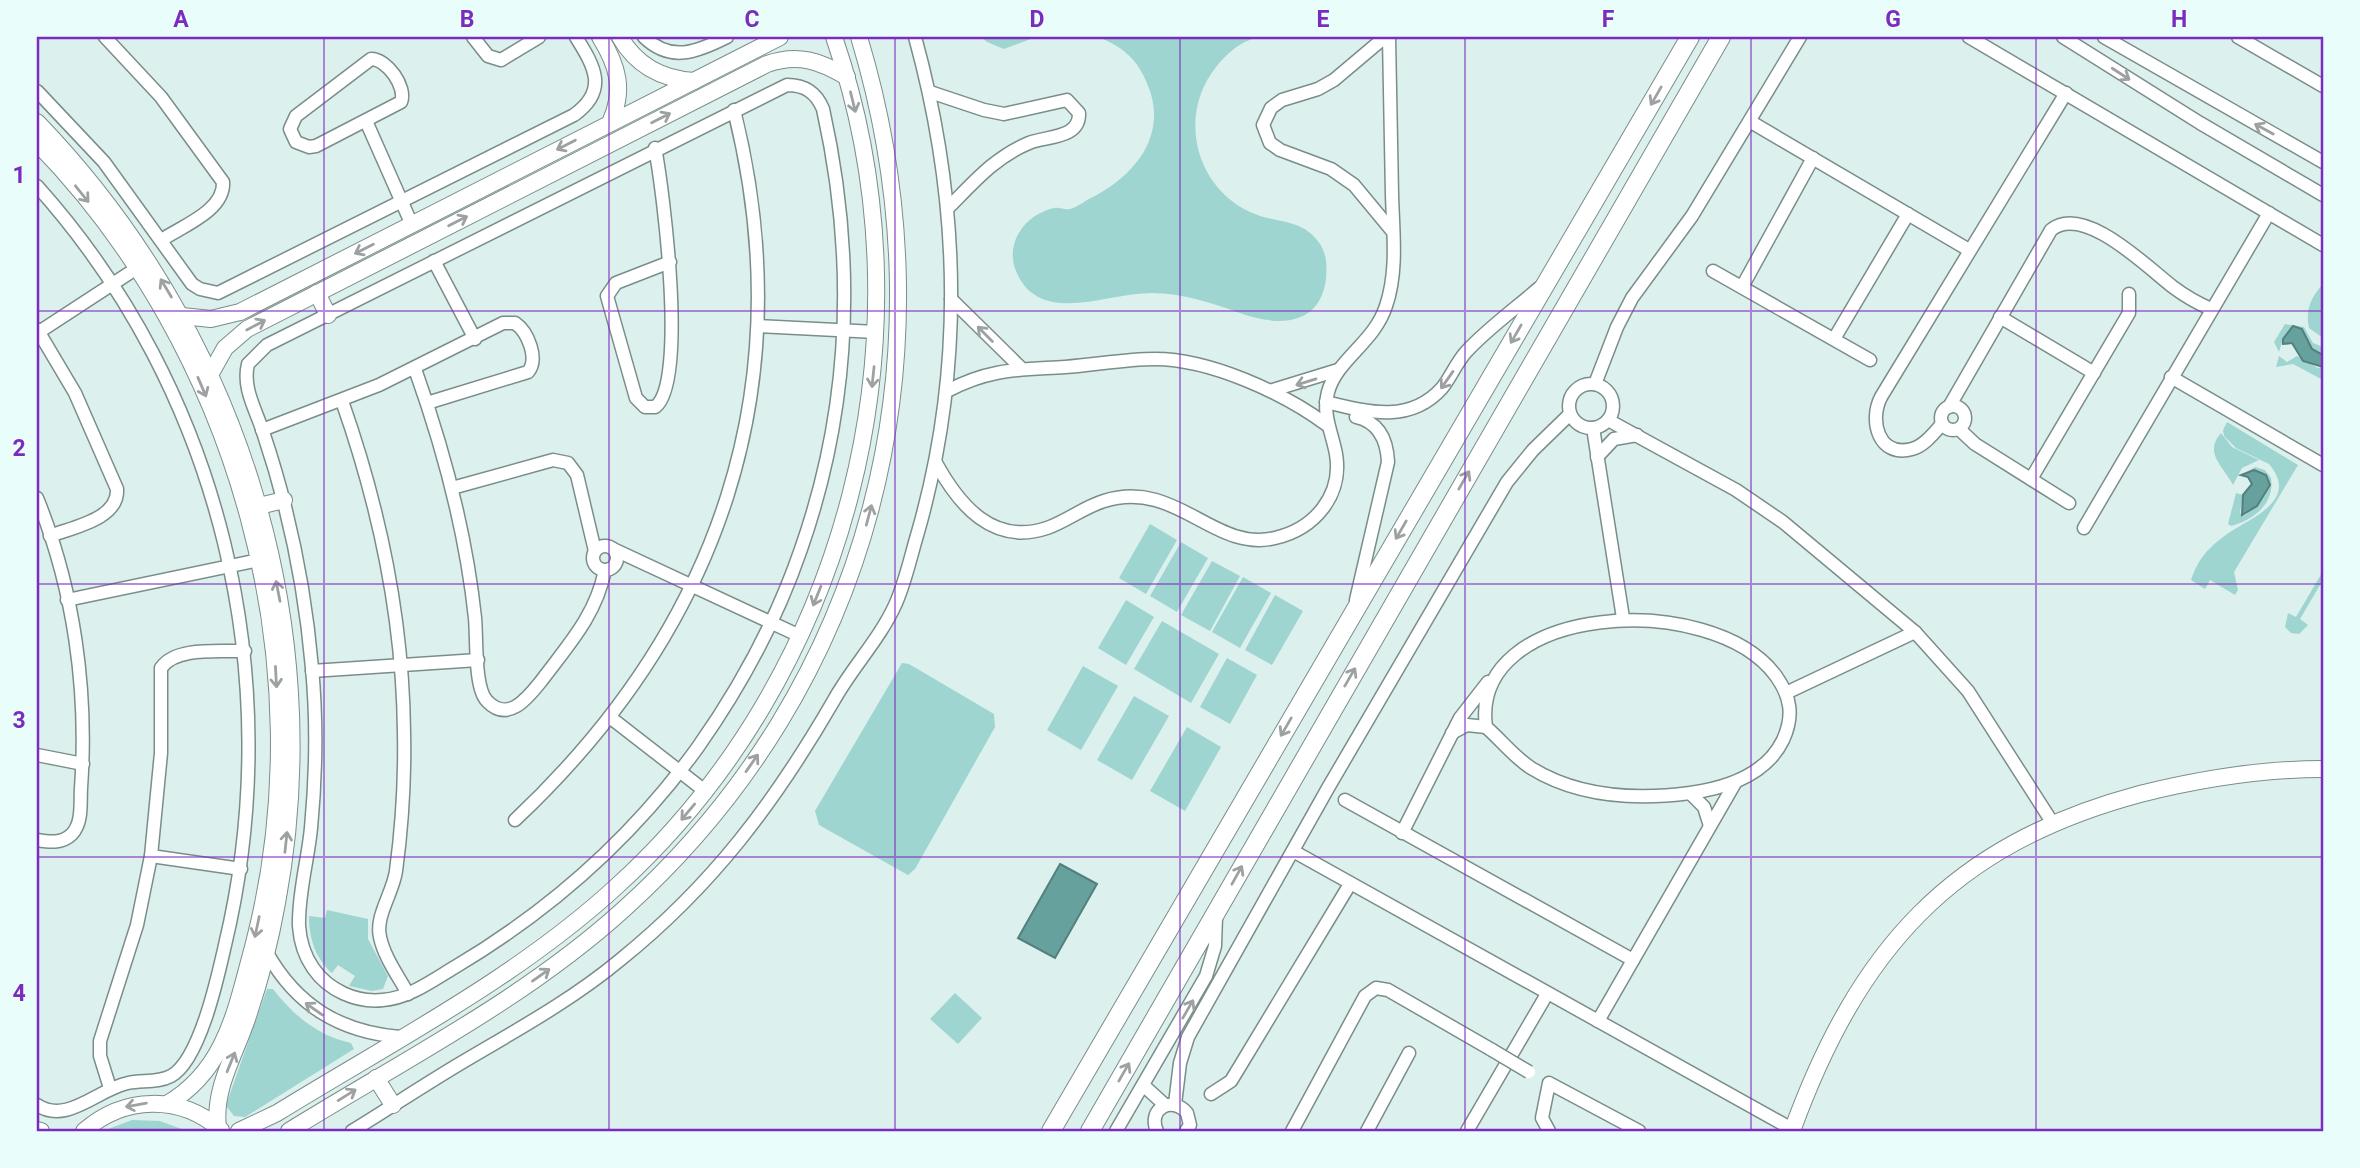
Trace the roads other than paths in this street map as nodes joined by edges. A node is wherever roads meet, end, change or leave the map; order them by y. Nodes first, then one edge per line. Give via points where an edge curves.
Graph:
1 (105, 37) edge
2 (473, 37) edge
3 (539, 37) edge
4 (576, 37) edge
5 (600, 37) edge
6 (620, 37) edge
7 (644, 37) edge
8 (780, 37) edge
9 (834, 37) edge
10 (859, 37) edge
11 (915, 37) edge
12 (1387, 37) edge
13 (1690, 37) edge
14 (1721, 37) edge
15 (1800, 37) edge
16 (1969, 37) edge
17 (2063, 37) edge
18 (2104, 37) edge
19 (2238, 37) edge
20 (718, 39) edge
21 (847, 77) junction
22 (694, 80) junction
23 (2323, 86) edge
24 (37, 91) edge
25 (930, 92) junction
26 (2066, 93) junction
27 (734, 110) junction
28 (366, 121) junction
29 (37, 122) edge
30 (610, 122) junction
31 (1751, 122) junction
32 (37, 143) edge
33 (655, 148) junction
34 (1813, 158) junction
35 (2323, 162) edge
36 (37, 186) edge
37 (2323, 195) edge
38 (402, 202) junction
39 (949, 207) junction
40 (896, 211) junction
41 (2269, 213) junction
42 (873, 214) junction
43 (1908, 214) junction
44 (412, 225) junction
45 (1393, 232) junction
46 (163, 239) junction
47 (2323, 245) edge
48 (1969, 250) junction
49 (434, 261) junction
50 (670, 262) junction
51 (137, 268) junction
52 (1713, 271) dead end
53 (1547, 281) junction
54 (112, 284) junction
55 (1742, 287) junction
56 (317, 293) junction
57 (2129, 294) dead end
58 (951, 299) junction
59 (2211, 309) junction
60 (328, 315) junction
61 (182, 316) junction
62 (2000, 317) junction
63 (758, 326) junction
64 (38, 330) edge
65 (845, 331) junction
66 (876, 332) junction
67 (475, 339) junction
68 (1834, 339) junction
69 (1870, 360) dead end
70 (1020, 367) junction
71 (415, 369) junction
72 (1339, 369) junction
73 (211, 373) junction
74 (2094, 373) junction
75 (2171, 377) junction
76 (1595, 384) junction
77 (1273, 390) junction
78 (947, 391) junction
79 (342, 401) junction
80 (427, 403) junction
81 (1326, 406) junction
82 (1949, 407) junction
83 (1570, 414) junction
84 (1374, 418) junction
85 (1608, 420) junction
86 (1942, 424) junction
87 (1327, 425) junction
88 (1593, 428) junction
89 (1959, 429) junction
90 (262, 430) junction
91 (1638, 435) junction
92 (1597, 457) junction
93 (936, 463) junction
94 (2323, 465) edge
95 (2031, 479) junction
96 (452, 488) junction
97 (37, 498) edge
98 (284, 500) junction
99 (2069, 503) dead end
100 (259, 506) junction
101 (2084, 528) dead end
102 (50, 536) junction
103 (613, 549) junction
104 (595, 551) junction
105 (259, 560) junction
106 (231, 565) junction
107 (605, 570) junction
108 (692, 586) junction
109 (67, 600) junction
110 (1354, 610) junction
111 (1623, 618) junction
112 (771, 622) junction
113 (1915, 632) junction
114 (800, 636) junction
115 (245, 650) junction
116 (478, 660) junction
117 (401, 665) junction
118 (313, 671) junction
119 (1493, 677) junction
120 (1788, 692) junction
121 (611, 718) junction
122 (1486, 727) junction
123 (1452, 733) junction
124 (37, 755) edge
125 (83, 764) junction
126 (2323, 769) edge
127 (679, 772) junction
128 (1735, 783) junction
129 (709, 786) junction
130 (1690, 793) junction
131 (730, 794) junction
132 (1345, 800) dead end
133 (515, 820) dead end
134 (2052, 822) junction
135 (1710, 826) junction
136 (1402, 833) junction
137 (37, 840) edge
138 (1293, 851) junction
139 (151, 856) junction
140 (241, 869) junction
141 (1350, 884) junction
142 (1216, 912) junction
143 (267, 953) junction
144 (1633, 960) junction
145 (1547, 993) junction
146 (408, 994) junction
147 (1598, 1021) junction
148 (400, 1037) junction
149 (1409, 1054) dead end
150 (376, 1078) junction
151 (1549, 1083) junction
152 (1143, 1085) junction
153 (110, 1088) junction
154 (1211, 1094) dead end
155 (167, 1104) junction
156 (37, 1105) edge
157 (393, 1105) junction
158 (1170, 1105) junction
159 (308, 1125) edge
160 (1189, 1129) edge
161 (220, 1130) edge
162 (1792, 1130) edge
163 (83, 1131) edge
164 (239, 1131) edge
165 (289, 1131) edge
166 (352, 1131) edge
167 (1051, 1131) edge
168 (1090, 1131) edge
169 (1116, 1131) edge
170 (1157, 1131) edge
171 (1292, 1131) edge
172 (1367, 1131) edge
173 (1467, 1131) edge
174 (1549, 1131) edge
175 (1639, 1131) edge

1 - 46 street via 161,97 223,182 223,195 215,205
2 - 3 street via 488,56 501,60
4 - 38 street via 596,75 592,98 584,108
5 - 30 street via 619,81
6 - 22 street via 647,68 677,80
7 - 20 street via 672,53 695,52
8 - 22 street
9 - 21 street
10 - 40 street via 882,123
11 - 25 street
12 - 45 street
12 - 45 street via 1334,80 1282,100 1271,108 1264,125 1270,143 1331,169 1354,185
13 -> 53 main road
142 -> 14 main road
15 - 31 street
16 - 26 street
17 -> 37 street
35 -> 18 street
19 - 23 street
21 -> 42 street
56 -> 21 street via 767,64 806,58
22 - 30 street
24 - 46 street via 104,162
25 - 39 street
25 - 39 street via 1004,114 1067,100 1080,120 1068,134 1038,139 1004,155
26 - 41 street
26 - 48 street
27 - 33 street
27 - 63 street via 755,217
27 - 65 street via 786,85 806,88 820,101 841,214
28 - 28 street via 403,98 386,64 377,59 366,61 296,116 290,129 296,142 309,148
28 - 38 street
61 -> 29 street via 127,228
30 -> 44 street
31 - 34 street
31 - 76 street via 1686,225 1632,299
32 -> 51 street
33 - 49 street
33 - 50 street
34 - 43 street
34 - 55 street
36 - 54 street
38 - 44 street
38 - 46 street via 218,293 192,284
39 - 58 street
40 - 42 street
131 -> 40 street via 804,677 838,606 868,521 888,434 897,367
41 - 47 street
41 - 59 street
42 - 66 street
43 - 48 street
43 - 68 street
44 -> 61 street via 240,312 212,319
45 - 72 street via 1393,275 1382,319
48 - 86 street via 1875,413 1881,438 1904,450 1920,445
49 - 60 street
49 - 67 street
50 - 50 street via 670,330 663,396 655,407 645,407 636,398 607,296 616,283
51 - 54 street
51 -> 105 street via 204,391 243,498
52 - 55 street
53 -> 84 street via 1467,351 1435,396 1410,409
53 -> 110 main road
54 - 64 street
54 - 106 street via 185,419
55 - 68 street
56 - 60 street
73 -> 56 street via 235,337
57 - 74 street via 2129,313
70 -> 58 street
58 - 78 street
59 - 62 street via 2182,294 2132,252 2069,223 2051,230
59 - 75 street
60 - 90 street via 259,350 248,364 246,382
61 - 73 street
62 - 74 street
62 - 82 street
63 - 65 street
63 - 108 street via 738,459
64 - 102 street via 90,424 117,489 117,501 110,511
65 - 66 street
65 - 112 street via 837,406 822,480 800,553
66 -> 114 street via 867,422 848,509
67 - 71 street
67 - 80 street via 503,323 515,323 524,332 532,369
68 - 69 street
70 - 77 street via 1174,360
70 - 78 street via 980,376
71 - 79 street
71 - 80 street
72 -> 77 street
72 - 81 street
73 - 100 street
74 - 95 street
75 - 94 street
75 - 101 street
76 - 83 street via 1577,388 1571,396
76 - 85 street via 1604,388 1613,403
77 - 87 street
78 - 93 street
79 - 90 street
79 - 117 street via 381,531
80 - 96 street
81 - 84 street
81 - 87 street
82 - 86 street via 1942,414
82 - 89 street via 1965,414
83 - 88 street via 1576,422
83 - 138 street via 1507,482
84 - 110 street via 1388,462
85 - 88 street
85 - 91 street
86 - 89 street
87 - 93 street via 1337,457 1335,489 1311,522 1271,540 1236,536 1177,506 1144,497 1105,500 1047,528 1008,531 967,510
88 - 92 street
89 - 95 street
90 - 98 street
91 - 92 street via 1614,439
91 - 113 street via 1783,522
92 - 111 street
93 - 157 street via 903,583 884,626 837,694 787,780 740,841 661,925 594,980
95 - 99 street
96 - 104 street via 553,460 568,463 577,475
96 - 116 street via 469,573
97 - 102 street
98 - 100 street
98 - 118 street via 302,585
143 -> 100 street via 285,854 292,754 284,629
102 - 109 street
103 - 104 street via 604,546
103 - 107 street via 616,564
103 - 108 street
104 - 107 street via 593,562
105 - 106 street
105 -> 155 street via 278,720 277,787 267,881 243,985 219,1054 197,1083
106 - 109 street
106 - 115 street
107 - 116 street via 589,618 520,705 503,709 488,702 480,687
108 - 112 street
108 - 121 street via 670,631
109 - 125 street via 81,688
110 -> 167 main road
111 - 119 street via 1547,638 1506,662
111 - 120 street via 1653,619 1720,633 1747,648
112 - 114 street
112 - 127 street via 738,684
113 - 120 street
113 - 134 street via 1968,691
114 - 129 street via 758,715
115 - 139 street via 179,655 161,668 161,753
115 - 140 street via 250,760
116 - 117 street
117 - 118 street
117 - 146 street via 402,802 394,881 379,929 383,947
118 - 146 street via 314,788 299,918 302,944 313,968 344,993 383,1000
119 - 122 street via 1484,710
119 - 123 street via 1469,703
120 - 128 street via 1791,710 1780,746
121 - 127 street
121 - 133 street
122 - 123 street via 1467,725
122 - 130 street via 1531,768 1576,787 1632,797
123 - 136 street
124 - 125 street
125 - 137 street via 74,831 56,842
126 - 134 street via 2257,772 2192,782
127 - 129 street
127 - 146 street via 629,831 572,885 477,954
128 - 130 street
128 - 135 street
129 - 131 street
129 -> 148 street via 641,864 568,928
130 - 135 street via 1704,807
150 -> 131 street via 524,987 575,950 647,888
132 - 136 street
134 - 162 street via 1971,870 1897,939 1848,1005
135 - 144 street
136 - 144 street
138 - 141 street
138 - 158 street via 1188,1037
139 - 140 street
139 - 153 street via 130,948 101,1033 100,1056
140 - 153 street via 221,963 186,1062 167,1078
141 - 145 street
141 - 154 street via 1231,1081
152 -> 142 street via 1210,966
168 -> 142 main road
148 -> 143 street via 359,1031 321,1014 289,988
161 -> 143 street via 219,1094
144 - 147 street
145 - 147 street
145 - 173 street
147 - 162 street
148 - 164 street via 277,1113
149 - 172 street
150 - 157 street
159 -> 150 street
151 - 171 street, bridge via 1388,990 1376,988 1365,996
151 - 174 street via 1542,1118
151 - 175 street
152 - 158 street
152 - 169 street
153 - 156 street via 67,1111 50,1112
155 - 161 street via 194,1112
155 -> 163 street via 131,1105
157 - 166 street
158 - 160 street via 1187,1113
158 - 170 street via 1154,1120
159 - 165 street

